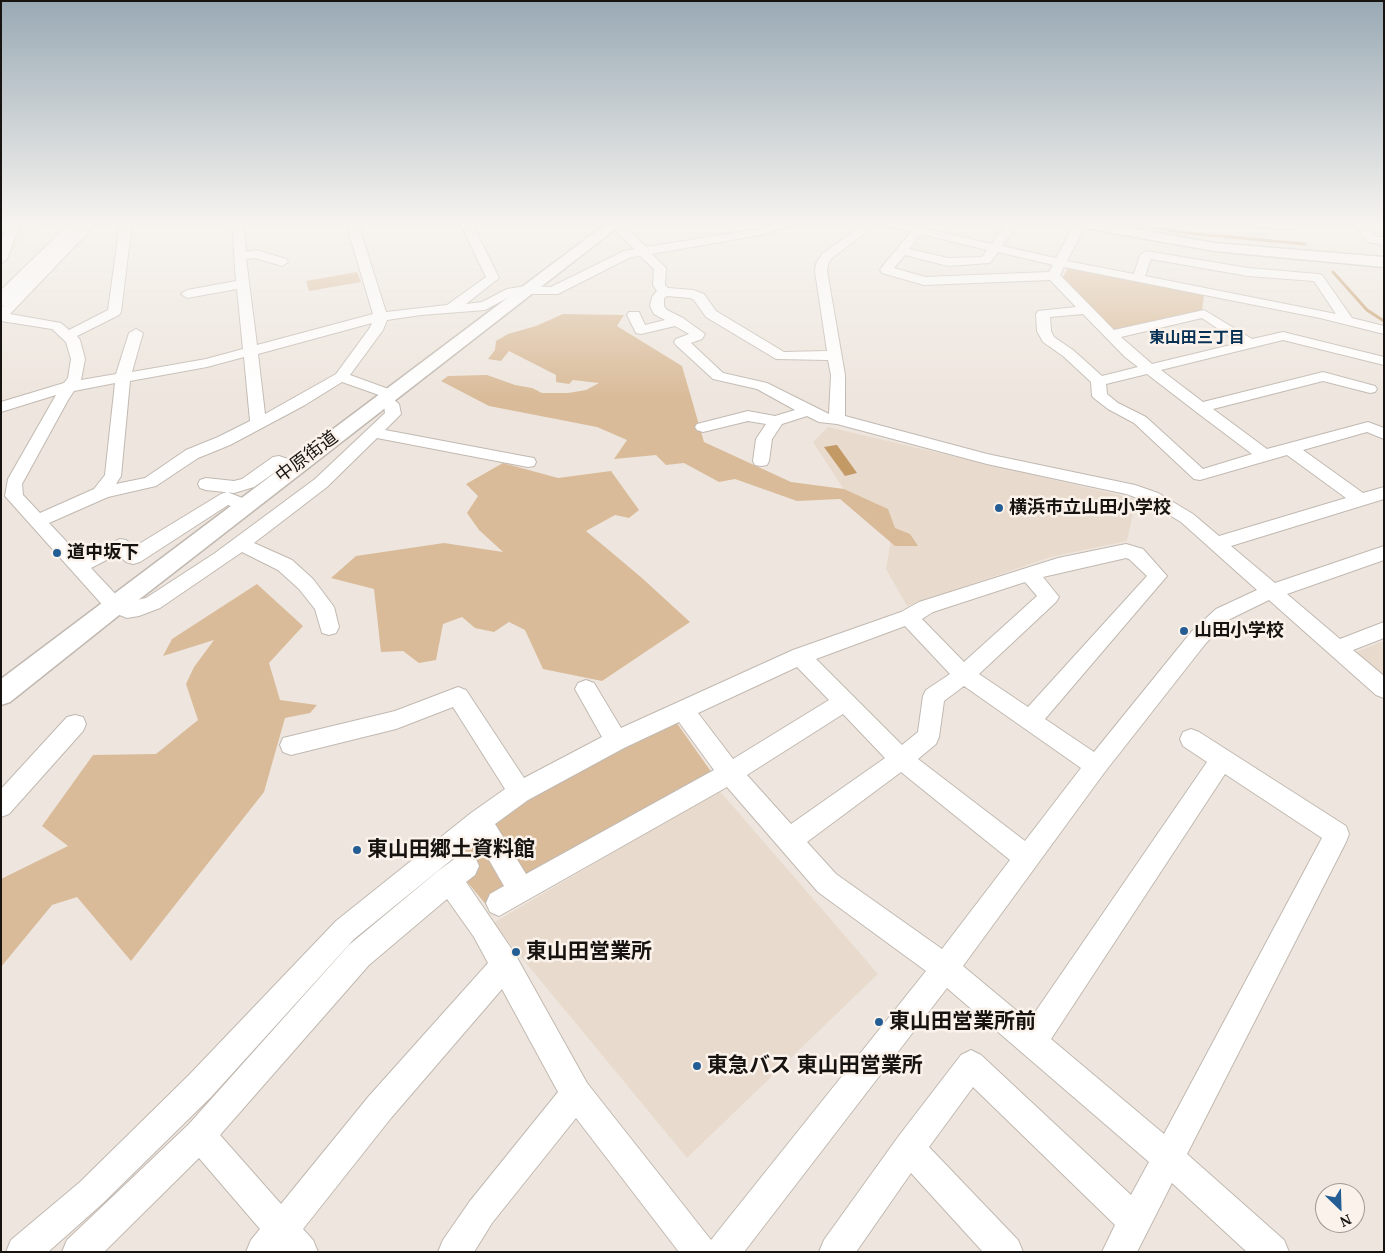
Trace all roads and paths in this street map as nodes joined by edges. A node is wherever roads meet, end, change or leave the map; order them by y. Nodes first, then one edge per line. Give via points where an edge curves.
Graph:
1 (20, 281) edge
2 (35, 281) edge
3 (118, 281) edge
4 (370, 281) edge
5 (488, 281) edge
6 (537, 281) edge
7 (572, 281) edge
8 (659, 281) edge
9 (823, 281) edge
10 (1066, 281) edge
11 (1155, 281) edge
12 (1320, 281) edge
13 (243, 284) joint
14 (526, 290) junction
15 (664, 292) junction
16 (187, 294) dead end
17 (1, 302) edge
18 (450, 308) junction
19 (1086, 310) junction
20 (634, 315) dead end
21 (1, 317) edge
22 (381, 317) junction
23 (1346, 320) junction
24 (678, 321) junction
25 (1381, 329) edge
26 (136, 333) dead end
27 (69, 335) junction
28 (1111, 335) junction
29 (1250, 344) junction
30 (250, 352) junction
31 (1377, 354) edge
32 (836, 356) junction
33 (1147, 369) junction
34 (123, 377) junction
35 (341, 377) junction
36 (1099, 381) junction
37 (71, 386) junction
38 (386, 397) junction
39 (1, 407) edge
40 (1200, 408) junction
41 (810, 410) junction
42 (1369, 410) junction
43 (837, 419) junction
44 (258, 422) junction
45 (776, 422) junction
46 (703, 427) dead end
47 (375, 433) junction
48 (1384, 434) edge
49 (1290, 449) junction
50 (1266, 454) junction
51 (761, 461) dead end
52 (528, 462) dead end
53 (294, 467) junction
54 (206, 484) dead end
55 (8, 487) edge
56 (103, 492) junction
57 (1384, 493) edge
58 (1360, 500) junction
59 (244, 505) junction
60 (38, 521) junction
61 (240, 544) junction
62 (1218, 544) junction
63 (1384, 554) edge
64 (79, 566) junction
65 (1030, 574) junction
66 (1272, 591) junction
67 (114, 605) junction
68 (908, 617) junction
69 (329, 627) dead end
70 (1384, 630) edge
71 (1337, 648) junction
72 (800, 656) junction
73 (964, 675) junction
74 (586, 689) dead end
75 (1384, 689) edge
76 (1, 694) edge
77 (846, 701) junction
78 (684, 710) junction
79 (1030, 721) junction
80 (75, 724) dead end
81 (1190, 739) dead end
82 (616, 741) junction
83 (291, 745) dead end
84 (901, 759) junction
85 (1222, 759) junction
86 (1096, 766) junction
87 (730, 773) junction
88 (520, 792) junction
89 (1, 806) edge
90 (480, 821) junction
91 (789, 840) junction
92 (1028, 859) junction
93 (521, 891) junction
94 (499, 903) dead end
95 (505, 964) junction
96 (945, 968) junction
97 (1032, 1042) junction
98 (576, 1094) junction
99 (200, 1135) junction
100 (909, 1148) junction
101 (1168, 1158) junction
102 (1135, 1221) junction
103 (282, 1244) edge
104 (843, 1249) edge
105 (23, 1252) edge
106 (79, 1252) edge
107 (455, 1252) edge
108 (700, 1252) edge
109 (724, 1252) edge
110 (1006, 1252) edge
111 (1119, 1252) edge
112 (1272, 1252) edge

1 - 17 highway
2 - 21 street
3 - 27 street via 114,312
4 - 22 street
5 - 18 street
6 - 14 main road, 中原街道
7 - 14 street via 553,291
8 - 15 street
9 - 32 street
10 - 19 street
11 - 23 street
12 - 23 street
13 - 16 street
13 - 30 street
14 - 18 street via 507,293 485,306
14 - 38 main road, 中原街道
15 - 24 street via 658,297 659,312
15 - 32 street via 699,297 711,314 781,356
18 - 22 street
19 - 28 street
19 - 36 street via 1043,314 1044,331 1048,339
20 - 24 street via 641,330
21 - 27 street via 56,326
22 - 30 street
22 - 35 street via 376,330
23 - 25 street
24 - 41 street via 698,334 676,344 718,376 762,386
25 - 31 street
26 - 34 street
27 - 37 street via 76,349 78,366
28 - 29 street via 1204,314
28 - 33 street
29 - 31 street via 1283,336
29 - 33 street
30 - 34 street
30 - 44 street
31 - 42 street
32 - 43 street
33 - 36 street
33 - 40 street
34 - 37 street
34 - 56 street via 113,476
35 - 38 street
35 - 44 street
36 - 50 street via 1100,396 1140,420 1200,475
37 - 39 street
37 - 55 street
38 - 47 street via 393,414
38 - 53 main road, 中原街道
40 - 42 street via 1323,376
40 - 50 street
41 - 43 street via 825,419
41 - 45 street
42 - 48 street
42 - 49 street
43 - 62 street via 987,459 1129,489 1177,510
44 - 56 street via 192,454 150,482
45 - 46 street via 748,416
45 - 51 street via 764,439
47 - 52 street
47 - 61 street via 321,483
49 - 50 street
49 - 58 street
53 - 54 street via 279,461 248,483 234,487
53 - 59 main road, 中原街道
55 - 60 street
56 - 60 street
57 - 58 street
58 - 62 street
59 - 64 street via 227,498 133,558 120,545
59 - 67 main road, 中原街道
60 - 64 street
61 - 67 street via 153,603 127,610
61 - 69 street via 285,565 306,584 324,607
62 - 66 street
63 - 66 street
64 - 67 street
65 - 68 street via 926,607
65 - 73 street via 1049,597
65 - 79 street via 1126,551 1136,554 1158,576
66 - 71 street
66 - 86 street via 1223,614 1199,637
67 - 76 main road, 中原街道
68 - 72 street
68 - 73 street
70 - 71 street
71 - 75 street
72 - 77 street
72 - 78 street
73 - 79 street
73 - 84 street via 934,696 928,737
74 - 82 street
77 - 84 street
77 - 87 street
78 - 82 street
78 - 87 street
79 - 86 street
80 - 89 street
81 - 85 street
82 - 88 street
83 - 88 street via 396,720 458,696
84 - 91 street
84 - 92 street
85 - 97 street
85 - 101 street via 1337,834
86 - 92 street
87 - 91 street
87 - 93 street
88 - 90 street
90 - 93 street
90 - 105 street via 345,930 200,1086 91,1193
91 - 96 street via 827,883
92 - 96 street
93 - 94 street
95 - 98 street
95 - 99 street via 458,892 457,873 359,955
95 - 103 street via 380,1107
96 - 97 street
96 - 109 street
97 - 101 street
98 - 107 street via 481,1212
98 - 108 street
99 - 103 street
99 - 106 street
100 - 102 street via 971,1064
100 - 104 street
100 - 110 street
101 - 102 street
101 - 112 street
102 - 111 street

